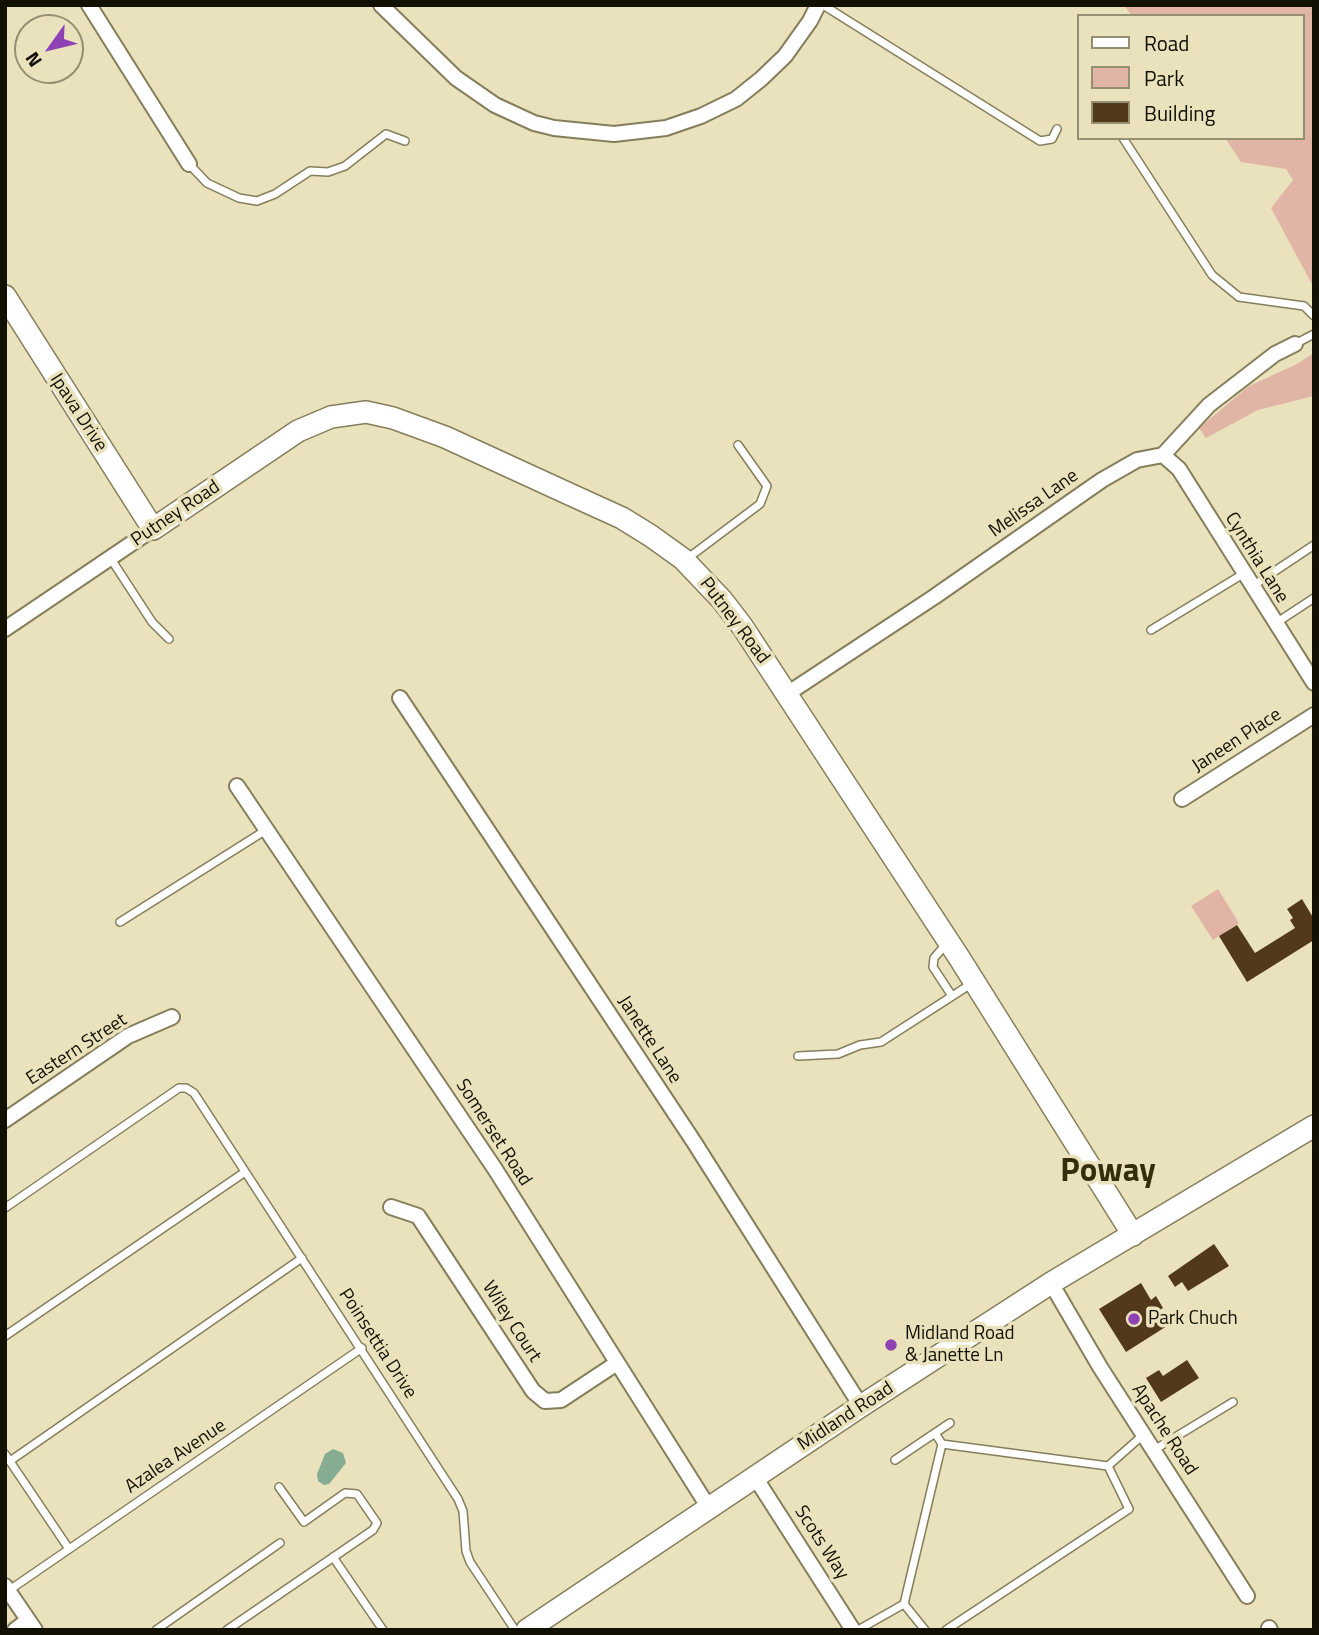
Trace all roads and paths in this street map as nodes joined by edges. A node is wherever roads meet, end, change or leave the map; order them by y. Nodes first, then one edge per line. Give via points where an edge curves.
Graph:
1 (89, 5) edge
2 (381, 5) edge
3 (818, 5) edge
4 (823, 5) edge
5 (1056, 129) dead end
6 (1124, 140) edge
7 (405, 141) dead end
8 (189, 164) joint
9 (5, 296) edge
10 (1314, 316) edge
11 (1314, 334) edge
12 (1296, 344) joint
13 (738, 445) dead end
14 (1163, 456) junction
15 (153, 529) junction
16 (1314, 545) edge
17 (111, 559) junction
18 (684, 560) junction
19 (1247, 580) junction
20 (1314, 598) edge
21 (1275, 624) junction
22 (5, 629) edge
23 (1152, 630) dead end
24 (169, 639) dead end
25 (1314, 683) edge
26 (787, 694) junction
27 (400, 698) dead end
28 (1314, 715) edge
29 (237, 786) dead end
30 (1181, 799) dead end
31 (267, 829) junction
32 (120, 922) dead end
33 (948, 942) junction
34 (974, 982) junction
35 (952, 996) junction
36 (172, 1017) dead end
37 (798, 1056) dead end
38 (5, 1120) edge
39 (1314, 1126) edge
40 (245, 1172) junction
41 (391, 1207) dead end
42 (5, 1208) edge
43 (1133, 1235) junction
44 (302, 1258) junction
45 (1051, 1283) junction
46 (5, 1336) edge
47 (362, 1348) junction
48 (617, 1363) junction
49 (1233, 1402) dead end
50 (861, 1406) junction
51 (950, 1423) dead end
52 (935, 1433) junction
53 (1143, 1435) junction
54 (942, 1444) junction
55 (1153, 1451) junction
56 (8, 1457) edge
57 (895, 1460) dead end
58 (1108, 1466) junction
59 (755, 1477) junction
60 (279, 1487) dead end
61 (709, 1508) junction
62 (280, 1544) dead end
63 (69, 1549) junction
64 (333, 1557) junction
65 (7, 1588) edge
66 (1247, 1596) dead end
67 (904, 1604) junction
68 (31, 1625) edge
69 (15, 1630) edge
70 (156, 1630) edge
71 (226, 1630) edge
72 (383, 1630) edge
73 (515, 1630) edge
74 (527, 1630) edge
75 (856, 1630) edge
76 (925, 1630) edge
77 (946, 1630) edge

1 - 8 street
2 - 3 street via 456,78 504,110 554,128 614,134 666,128 736,99 785,56
4 - 5 lane via 1040,141 1052,139
6 - 10 lane via 1212,275 1239,296 1304,306
7 - 8 lane via 386,134 345,166 328,172 310,171 257,201 207,183
9 - 15 street, Ipava Drive
11 - 12 lane
12 - 14 street via 1275,354 1209,405
13 - 18 lane via 767,486 760,504
14 - 19 street, Cynthia Lane via 1179,469
14 - 26 street, Melissa Lane via 1136,460 1102,480
15 - 17 street, Putney Road
15 - 18 street, Putney Road via 298,431 331,417 366,412 445,437 589,503 652,536
16 - 19 lane
17 - 22 street, Putney Road
17 - 24 lane via 152,622
18 - 26 street, Putney Road via 722,600
19 - 21 street, Cynthia Lane
19 - 23 lane
20 - 21 lane
21 - 25 street, Cynthia Lane
26 - 33 street, Putney Road
27 - 50 street, Janette Lane via 694,1142
28 - 30 street, Janeen Place
29 - 31 street, Somerset Road
31 - 32 lane
31 - 48 street, Somerset Road via 495,1169
33 - 34 street, Putney Road
33 - 35 lane via 934,958 933,967
34 - 35 lane
34 - 43 street, Putney Road
35 - 37 lane via 881,1042 838,1054
36 - 38 street, Eastern Street via 128,1036
39 - 43 street, Midland Road
40 - 42 lane, Poinsettia Drive via 194,1093 178,1088
40 - 44 lane, Poinsettia Drive
40 - 46 lane
41 - 48 street, Wiley Court via 418,1216 533,1391 545,1401 561,1400
43 - 45 street, Midland Road
44 - 47 lane, Poinsettia Drive
44 - 56 lane
45 - 50 street, Midland Road
45 - 53 street, Apache Road
47 - 63 lane, Azalea Avenue
47 - 73 lane, Poinsettia Drive via 458,1499 470,1562
48 - 61 street, Somerset Road
49 - 55 lane
50 - 59 street, Midland Road
51 - 52 lane
52 - 54 lane
52 - 57 lane
53 - 55 street, Apache Road
53 - 58 lane
54 - 58 lane
54 - 67 lane
55 - 66 street, Apache Road
56 - 63 lane
58 - 77 lane via 1129,1509
59 - 61 street, Midland Road
59 - 75 street, Scots Way
60 - 64 lane via 304,1522 345,1493 357,1494 377,1523
61 - 74 street, Midland Road
62 - 70 lane
63 - 65 lane, Azalea Avenue
64 - 71 lane
64 - 72 lane
65 - 68 street
67 - 75 lane
67 - 76 lane
68 - 69 street

